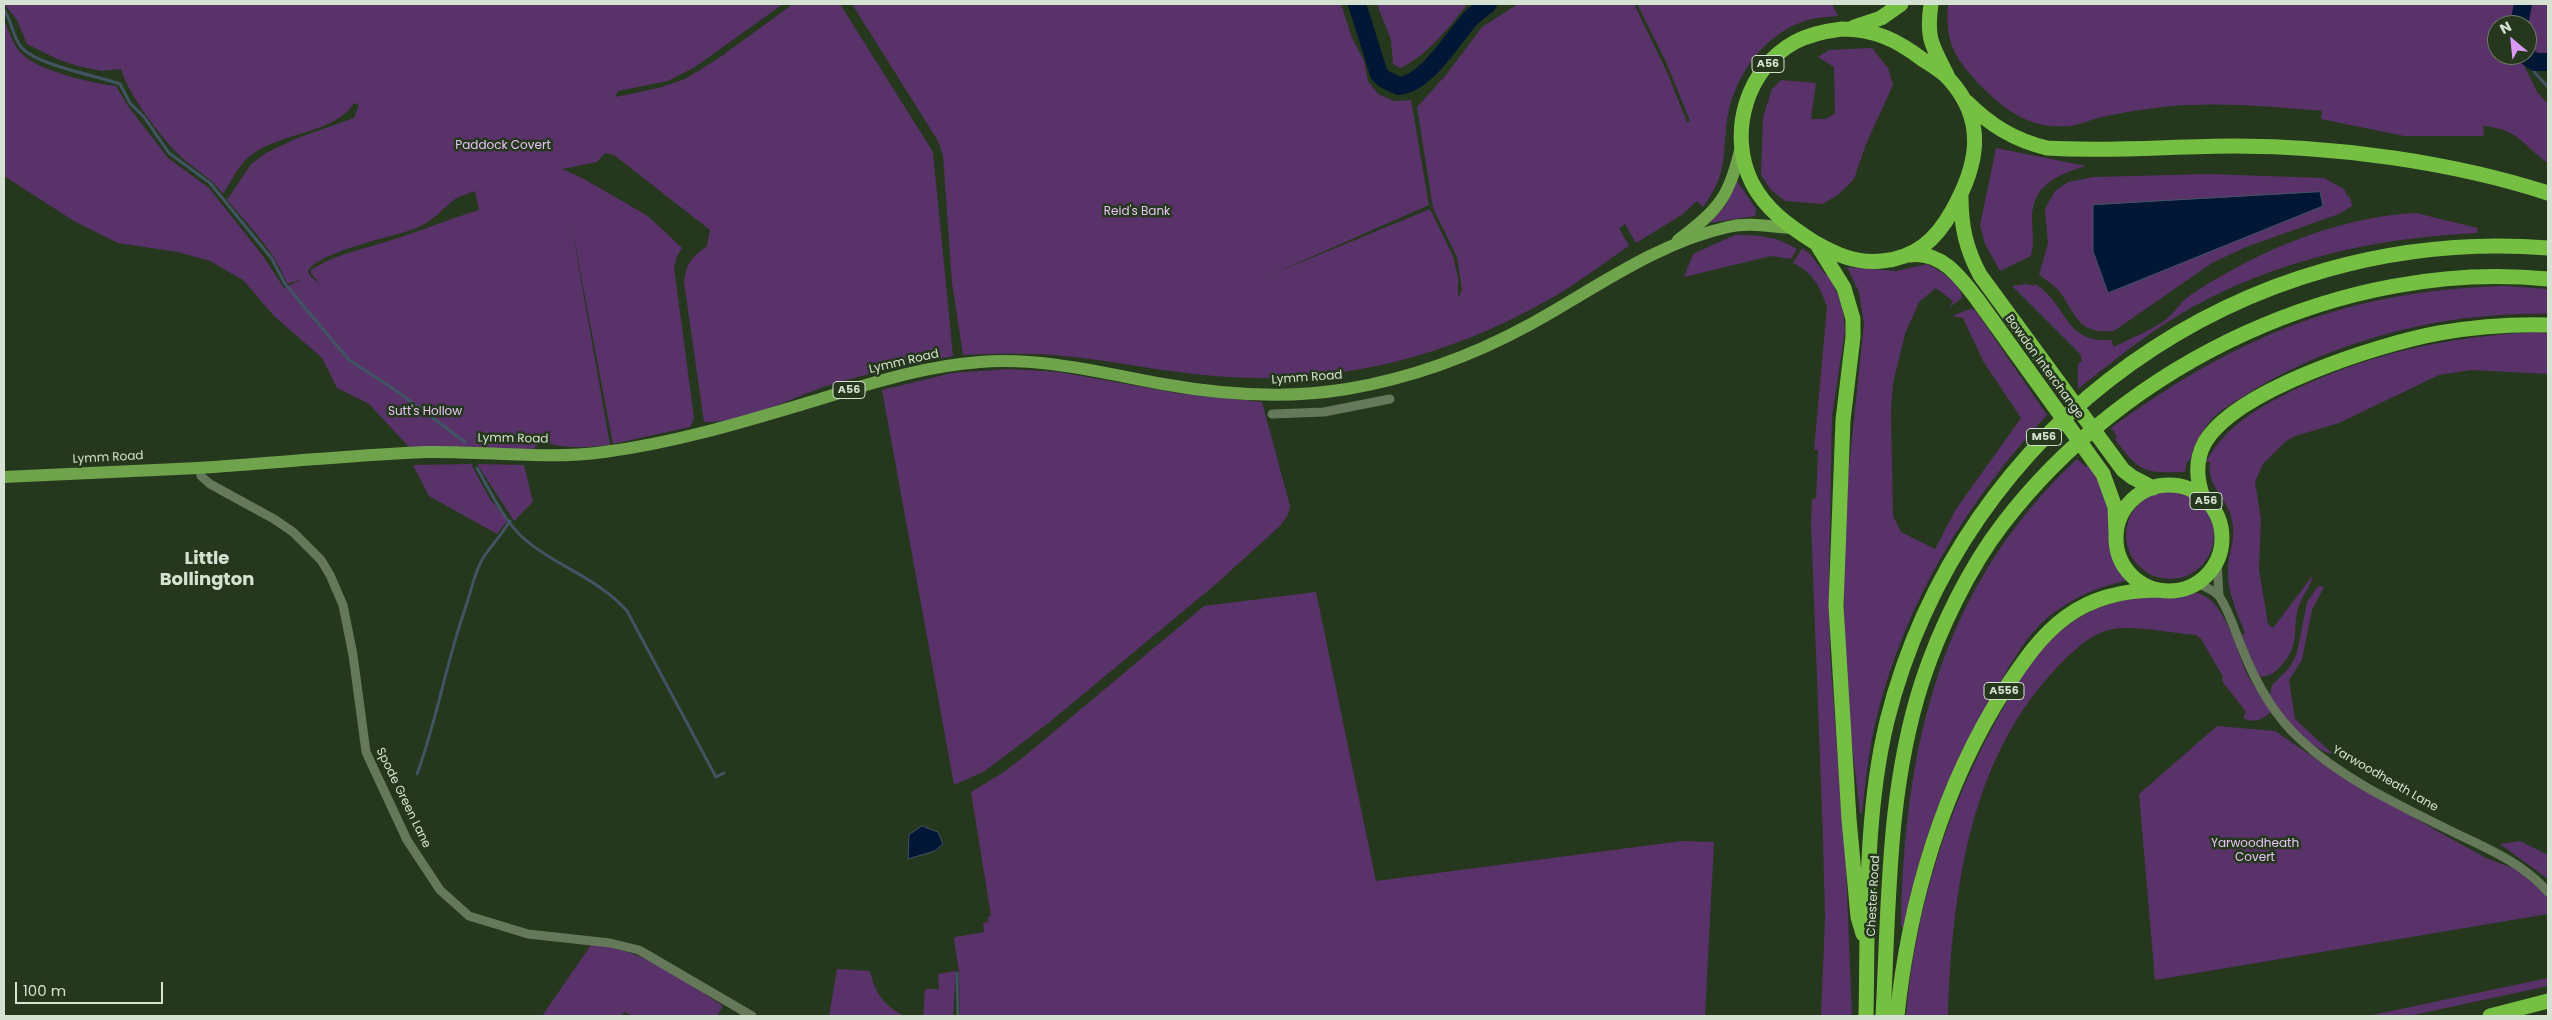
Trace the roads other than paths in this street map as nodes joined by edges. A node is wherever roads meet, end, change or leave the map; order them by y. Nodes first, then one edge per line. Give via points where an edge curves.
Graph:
1 (1901, 4) edge
2 (1931, 4) edge
3 (1842, 29) junction
4 (1948, 77) junction
5 (1962, 97) junction
6 (1741, 143) junction
7 (2548, 193) edge
8 (1961, 196) junction
9 (1792, 228) junction
10 (1816, 242) junction
11 (2548, 248) edge
12 (1666, 249) junction
13 (1906, 256) junction
14 (2548, 279) edge
15 (2548, 325) edge
16 (1390, 399) dead end
17 (1272, 414) dead end
18 (199, 468) junction
19 (4, 477) edge
20 (2153, 488) junction
21 (2202, 497) junction
22 (2116, 533) junction
23 (2216, 561) junction
24 (2196, 583) junction
25 (2159, 590) junction
26 (2219, 596) junction
27 (2548, 892) edge
28 (1868, 948) junction
29 (2548, 1000) edge
30 (2548, 1006) edge
31 (752, 1016) edge
32 (1866, 1016) edge
33 (1883, 1016) edge
34 (1897, 1016) edge
35 (2492, 1016) edge

1 - 3 highway, A56 via 1873,22
2 - 4 highway, A56 via 1932,47
3 - 4 highway, A56 via 1887,36
3 - 6 highway, A56 via 1806,37 1784,49 1768,64 1755,81 1744,108
4 - 5 highway, A56
5 - 7 highway via 1997,128 2030,144 2047,148 2236,146 2331,150 2407,161
5 - 8 highway, A56 via 1975,139 1971,168
6 - 9 highway, A56 via 1747,171 1757,191 1771,210
6 - 12 main road, Lymm Road / A56 via 1731,184 1722,201 1708,218
8 - 13 highway, A56 via 1937,235 1920,250
8 - 20 highway, Bowdon Interchange / A56 via 1966,244 1980,275 2123,470
9 - 10 highway, A56
9 - 12 main road, Lymm Road / A56 via 1736,226
10 - 13 highway, A56 via 1853,260 1883,261
10 - 28 highway via 1844,288 1853,319 1843,420 1836,606 1854,879 1858,917
11 - 28 highway, M56 via 2420,249 2369,258 2294,278 2221,308 2182,329 2073,408 2040,441 2004,484 1954,557 1931,600 1902,672 1877,772 1869,868
12 - 18 main road, Lymm Road / A56 via 1531,324 1472,352 1412,375 1342,390 1304,394 1237,394 1074,367 1009,360 986,361 905,374 755,418 597,454 430,452
13 - 22 highway, Bowdon Interchange / A56 via 1929,255 1958,275 2103,474 2117,520
14 - 33 highway, Chester Road / M56 via 2451,278 2404,284 2324,302 2258,327 2202,356 2117,412 2028,492 1973,568 1936,643 1911,719 1899,778 1891,849
15 - 21 highway via 2467,329 2412,338 2346,358 2271,391 2225,420 2205,443 2197,470
16 - 17 street via 1324,412
18 - 19 main road, Lymm Road / A56
18 - 31 street, Spode Green Lane via 201,476 210,484 293,532 321,560 330,575 343,605 366,752 407,840 440,890 470,916 528,934 610,942 639,950
20 - 21 highway, A56 via 2173,486
20 - 22 highway via 2127,506
21 - 23 highway, A56 via 2220,522 2222,537
22 - 25 highway, A56 via 2122,563 2144,585
23 - 24 highway, A56 via 2204,578
23 - 26 street, Yarwoodheath Lane
24 - 25 highway, A56 via 2175,591
24 - 26 street
25 - 34 highway, A556 via 2120,593 2083,606 2066,616 2035,645 1999,698 1966,762 1937,831 1914,908
26 - 27 street, Yarwoodheath Lane via 2271,705 2300,740 2360,782 2512,861 2531,874
28 - 32 highway, Chester Road
29 - 35 highway
30 - 35 highway

